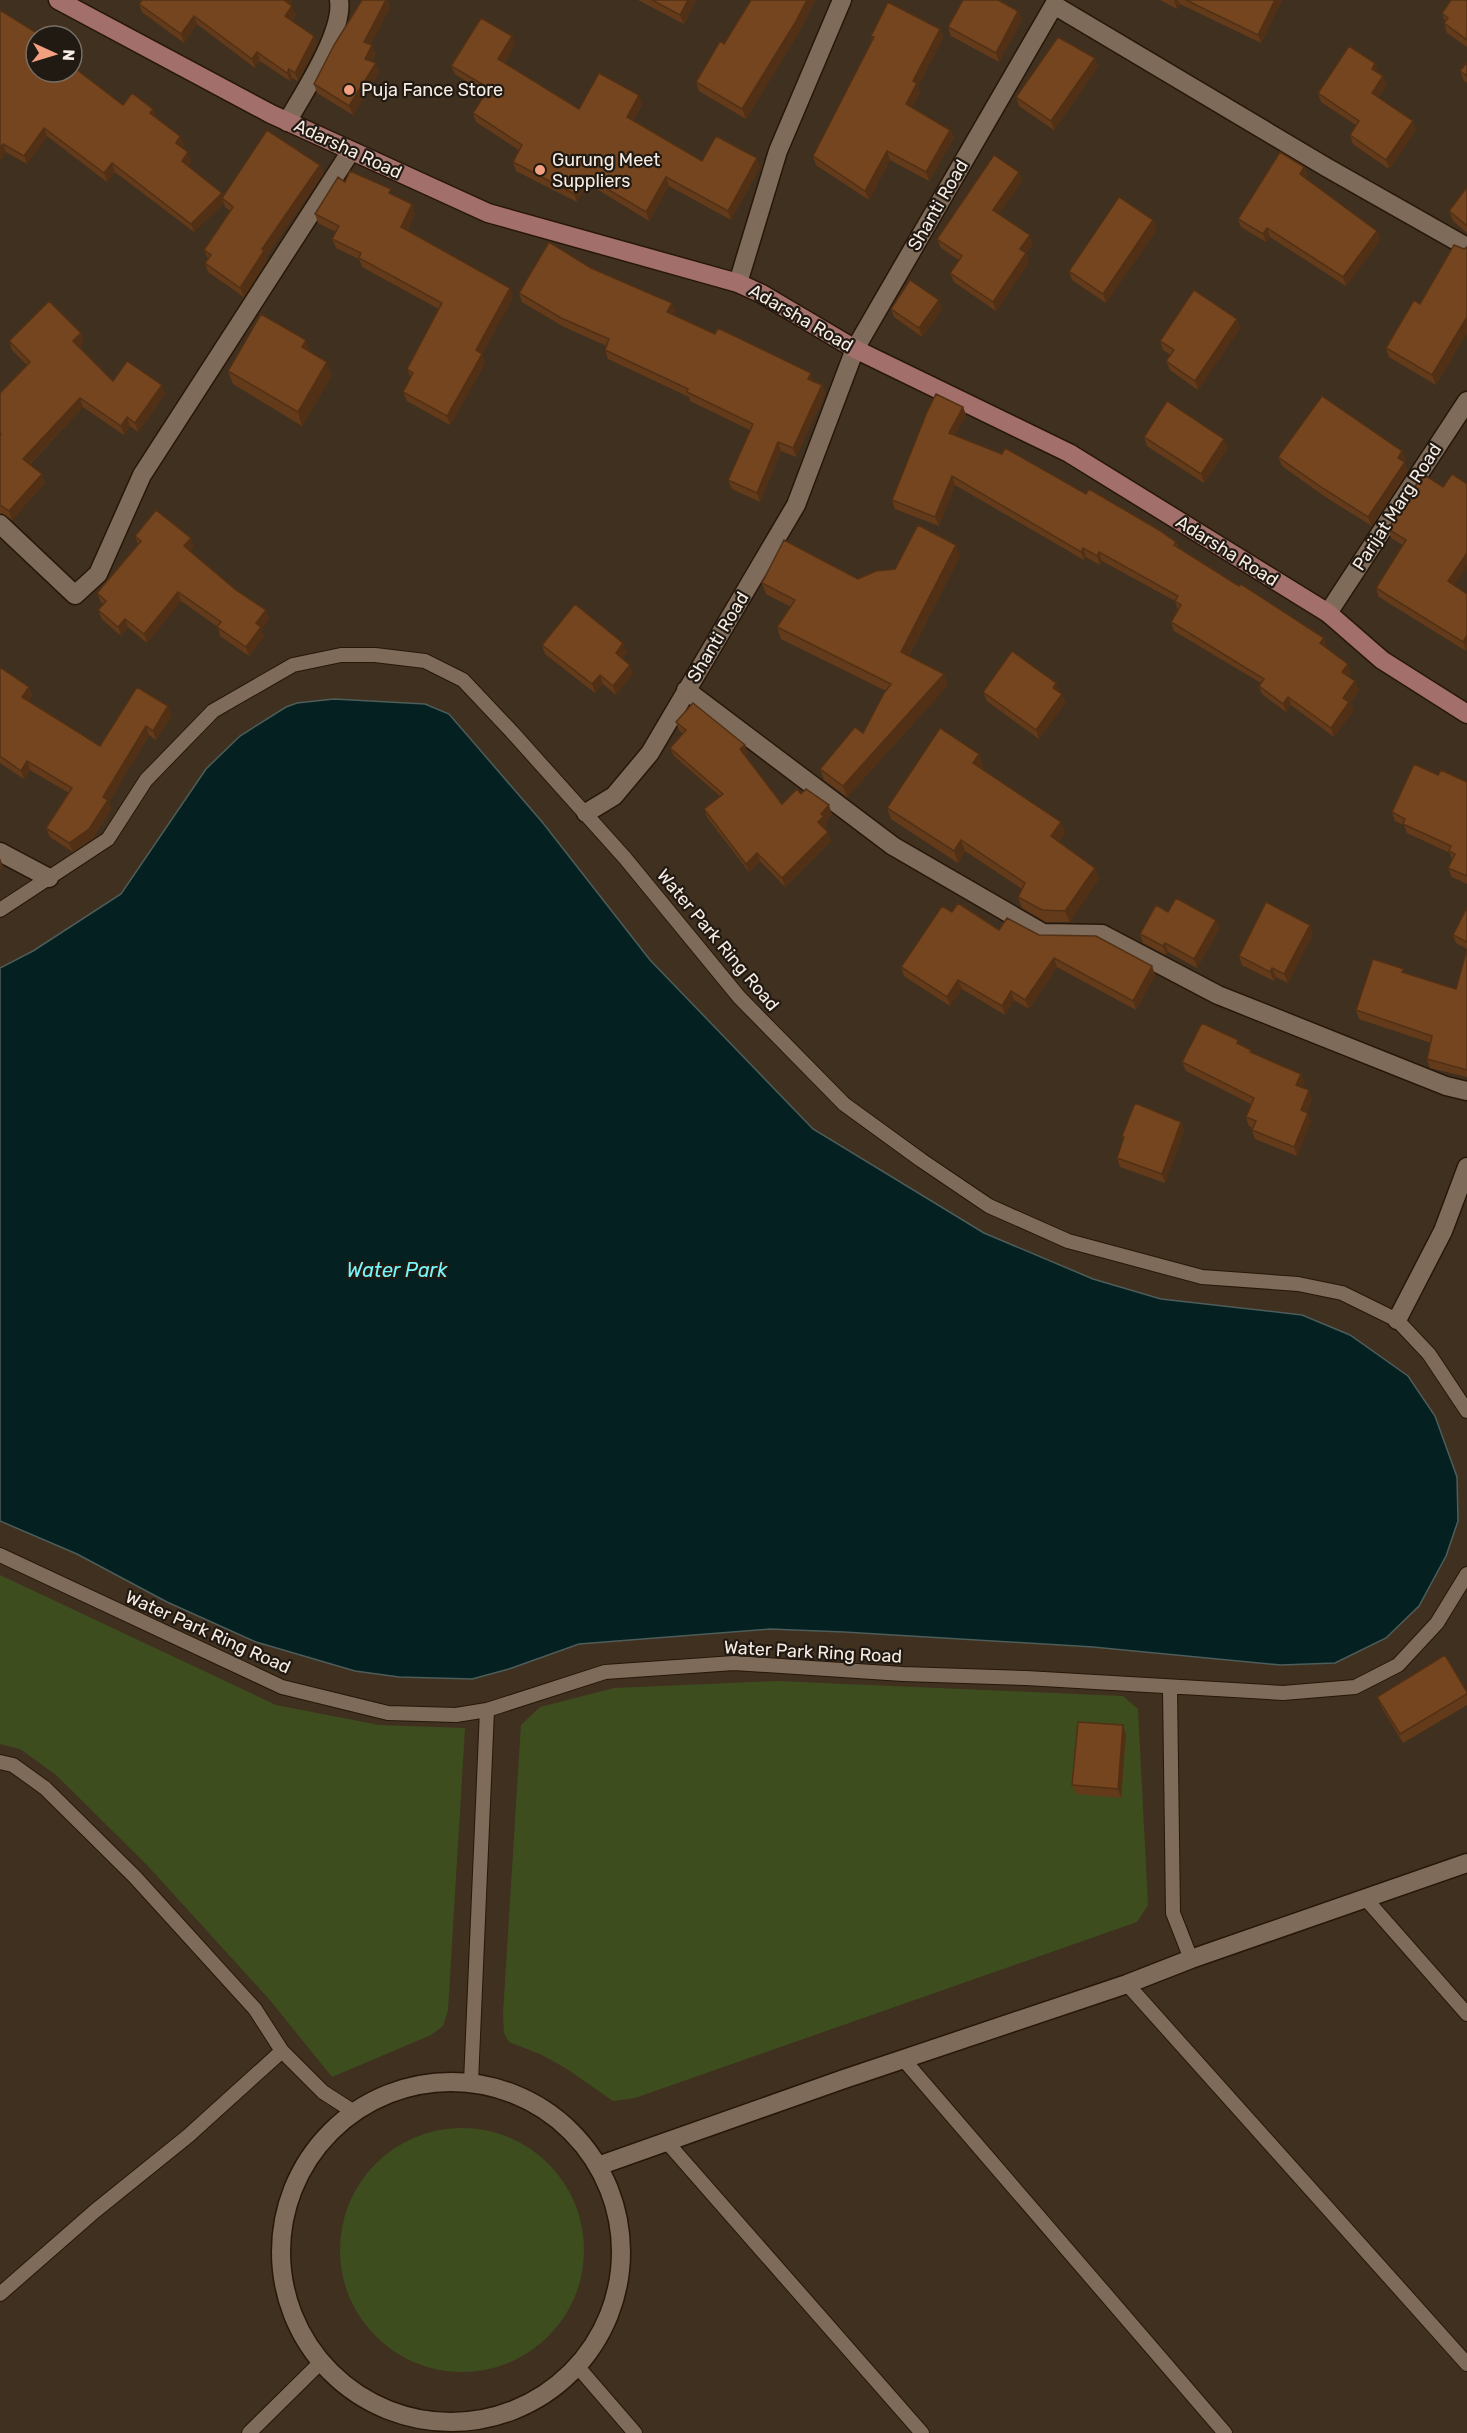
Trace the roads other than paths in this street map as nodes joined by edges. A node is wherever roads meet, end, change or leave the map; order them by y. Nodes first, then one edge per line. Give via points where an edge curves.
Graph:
1 (58, 0) edge
2 (339, 0) edge
3 (842, 0) edge
4 (287, 122) junction
5 (351, 151) junction
6 (1467, 247) edge
7 (738, 283) junction
8 (855, 349) junction
9 (1467, 400) edge
10 (0, 524) edge
11 (1328, 613) junction
12 (686, 690) junction
13 (1467, 714) edge
14 (586, 813) junction
15 (0, 852) edge
16 (49, 878) junction
17 (0, 910) edge
18 (1467, 1091) edge
19 (1467, 1167) edge
20 (1397, 1320) junction
21 (1467, 1411) edge
22 (0, 1555) edge
23 (1467, 1574) edge
24 (1170, 1688) junction
25 (487, 1710) junction
26 (0, 1762) edge
27 (1467, 1863) edge
28 (1365, 1898) junction
29 (1191, 1959) junction
30 (1127, 1984) junction
31 (1467, 2014) edge
32 (282, 2051) junction
33 (904, 2060) junction
34 (471, 2082) junction
35 (354, 2112) junction
36 (666, 2141) junction
37 (598, 2166) junction
38 (0, 2294) edge
39 (320, 2363) junction
40 (1467, 2364) edge
41 (578, 2367) junction
42 (249, 2433) edge
43 (635, 2433) edge
44 (922, 2433) edge
45 (1225, 2433) edge

1 - 4 main road, Adarsha Road
2 - 4 street via 333,34
3 - 7 street via 778,152
4 - 5 main road, Adarsha Road
5 - 7 main road, Adarsha Road via 488,213
5 - 10 street via 142,475 98,574 75,595
6 - 8 street, Shanti Road via 1054,5
7 - 8 main road, Adarsha Road
8 - 11 main road, Adarsha Road via 1069,453
8 - 12 street, Shanti Road via 796,505
9 - 11 street, Parijat Marg Road
11 - 13 main road, Adarsha Road via 1382,660
12 - 14 street, Shanti Road via 650,753 614,796
12 - 18 street via 893,846 1043,933 1102,934 1218,996
14 - 16 lane, Water Park Ring Road via 463,681 425,661 375,655 341,656 293,665 213,711 146,780 108,839
14 - 20 lane, Water Park Ring Road via 739,998 844,1104 988,1206 1068,1241 1202,1277 1298,1284 1342,1293
15 - 16 street
16 - 17 lane, Water Park Ring Road
19 - 20 street via 1443,1231
20 - 21 lane, Water Park Ring Road via 1429,1354
22 - 25 lane, Water Park Ring Road via 282,1687 388,1713 456,1715
23 - 24 lane, Water Park Ring Road via 1437,1623 1398,1665 1354,1687 1283,1693
24 - 25 lane, Water Park Ring Road via 734,1663 604,1672
24 - 29 lane via 1173,1913
25 - 34 lane
26 - 32 lane via 13,1765 45,1788 135,1877 255,2009
27 - 28 street
28 - 29 street
28 - 31 lane
29 - 30 street
30 - 33 street
30 - 40 lane
32 - 35 lane via 323,2092
32 - 38 lane via 188,2136
33 - 36 street
33 - 45 lane
34 - 35 street via 430,2082 390,2092
34 - 37 street via 522,2096 565,2125
35 - 39 street via 313,2151 288,2202 280,2258 291,2314
36 - 37 street
36 - 44 lane
37 - 41 street via 618,2216 621,2270 607,2322
39 - 41 street via 365,2401 419,2421 477,2422 532,2403
39 - 42 lane
41 - 43 lane

